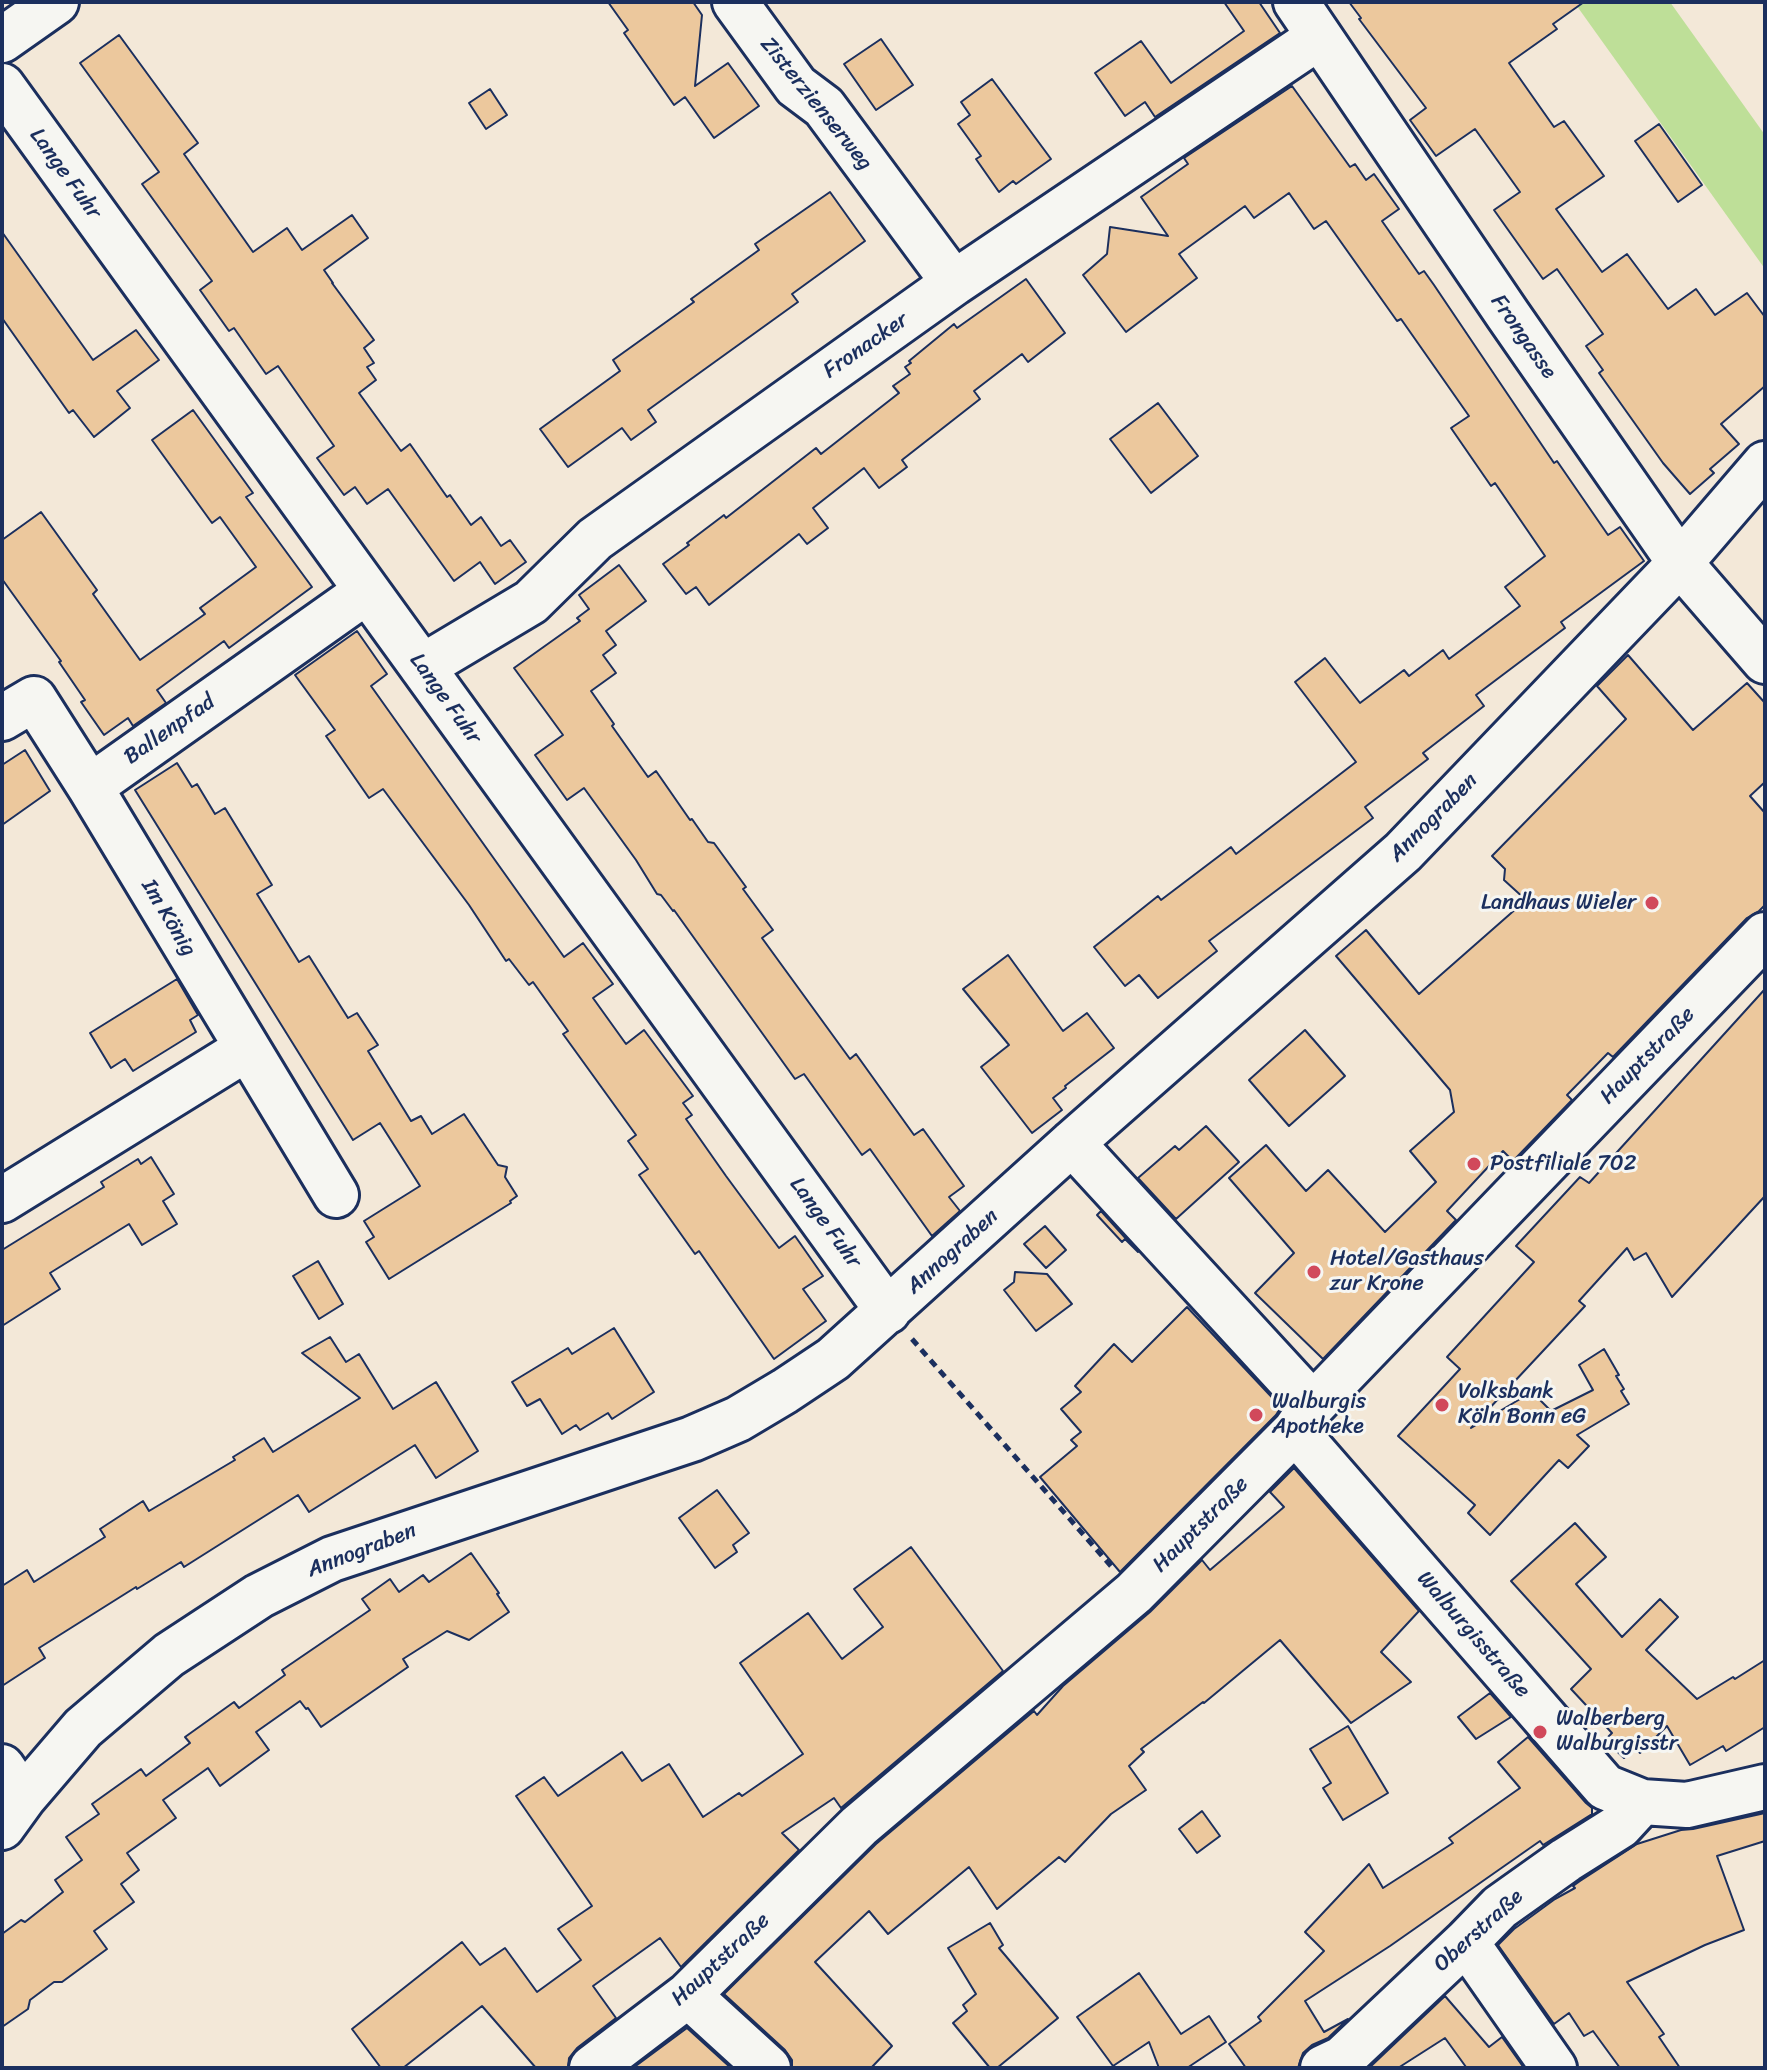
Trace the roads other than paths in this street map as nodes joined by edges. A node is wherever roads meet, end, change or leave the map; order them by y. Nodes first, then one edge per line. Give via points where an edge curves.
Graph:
1 (56, 2) edge
2 (735, 2) edge
3 (1308, 20) edge
4 (2, 40) edge
5 (2, 86) edge
6 (954, 283) junction
7 (1765, 464) edge
8 (1680, 563) junction
9 (367, 591) junction
10 (1765, 661) edge
11 (422, 667) junction
12 (2, 718) edge
13 (90, 787) junction
14 (1765, 935) edge
15 (246, 1049) junction
16 (1072, 1143) junction
17 (336, 1195) dead end
18 (2, 1200) edge
19 (888, 1311) junction
20 (1304, 1418) junction
21 (1765, 1787) edge
22 (9, 1797) edge
23 (1642, 1802) junction
24 (1466, 1942) junction
25 (688, 1995) junction
26 (592, 2068) edge
27 (768, 2068) edge
28 (1323, 2068) edge
29 (1554, 2068) edge

1 - 4 street
2 - 6 street, Zisterzienserweg via 796,86 824,107
3 - 6 street, Fronacker
3 - 8 street, Frongasse
5 - 9 street, Lange Fuhr
6 - 11 street, Fronacker via 595,539 531,602
7 - 8 street, Annograben
8 - 10 street, Frongasse
8 - 16 street, Annograben via 1403,852
9 - 11 street, Lange Fuhr
9 - 13 street, Ballenpfad
11 - 19 street, Lange Fuhr
12 - 13 street via 34,699
13 - 15 street, Im König
14 - 20 street, Hauptstraße
15 - 17 street, Im König
15 - 18 street
16 - 19 street, Annograben
16 - 20 street, Walburgisstraße
19 - 22 street, Annograben via 833,1359 738,1419 332,1559 259,1596 169,1655
20 - 23 street, Walburgisstraße via 1605,1787
20 - 25 street, Hauptstraße via 1134,1593 859,1826
21 - 23 street, Walburgisstraße via 1687,1805
23 - 24 street, Oberstraße via 1620,1826 1500,1907
24 - 28 street, Oberstraße via 1342,2059
24 - 29 street
25 - 26 street, Hauptstraße
25 - 27 street

